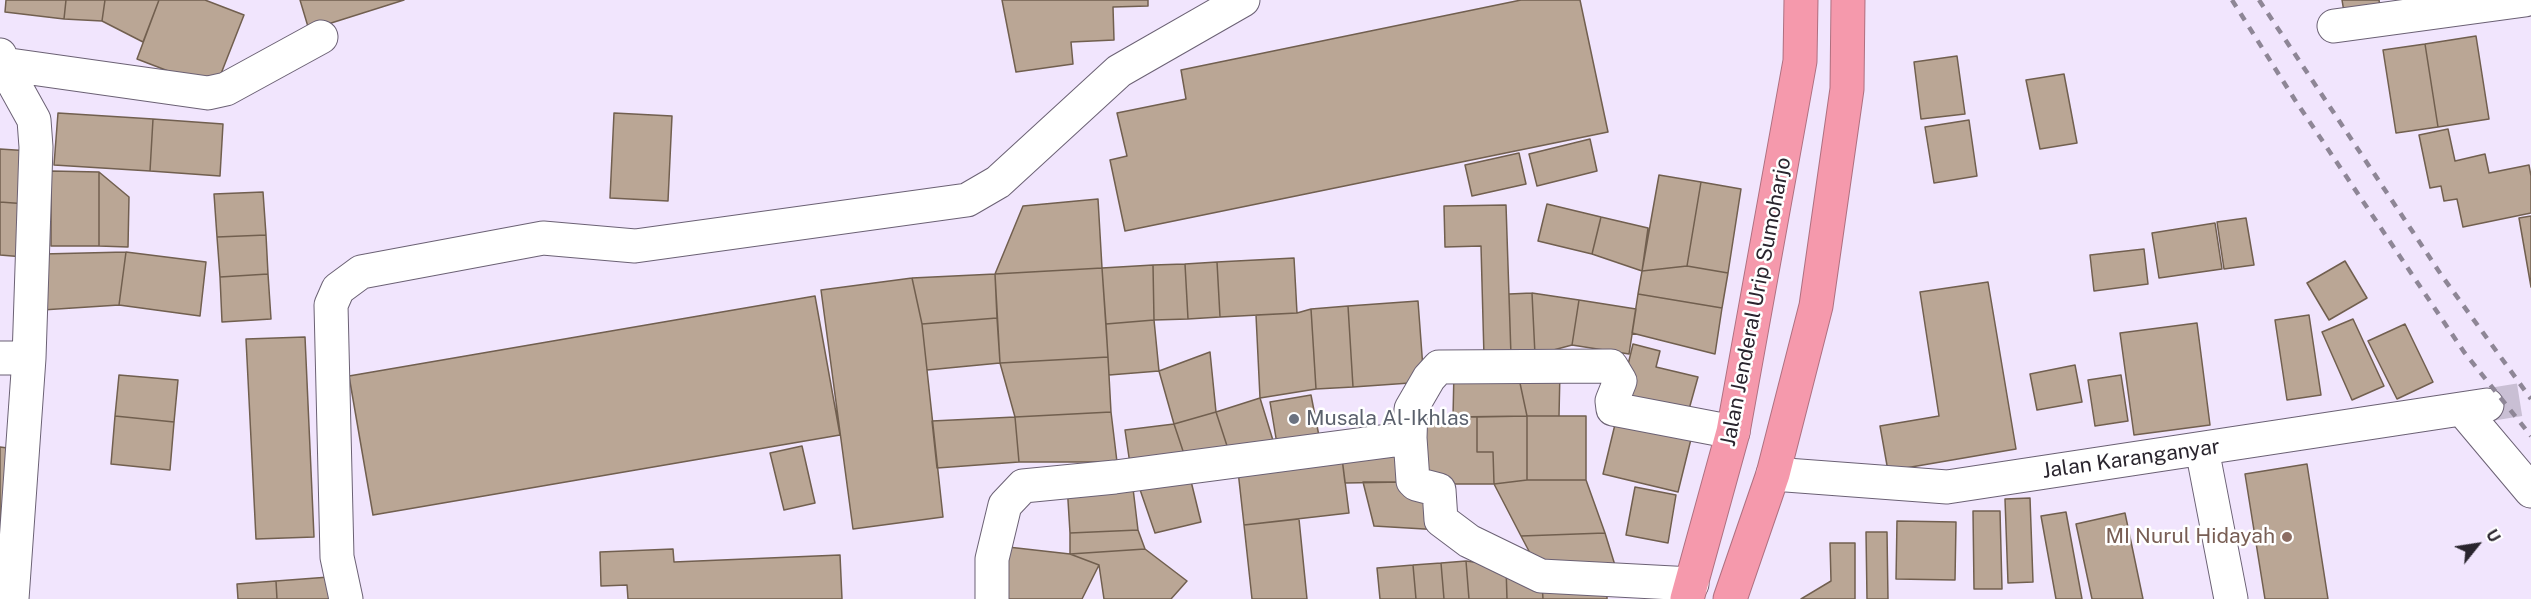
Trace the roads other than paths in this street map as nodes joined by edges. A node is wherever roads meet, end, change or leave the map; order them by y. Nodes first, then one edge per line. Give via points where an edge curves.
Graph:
1 (1243, 0) edge
2 (1801, 0) edge
3 (1848, 0) edge
4 (2525, 0) edge
5 (2334, 26) dead end
6 (321, 37) dead end
7 (1, 60) edge
8 (15, 358) edge
9 (1733, 432) junction
10 (1410, 438) junction
11 (2202, 449) junction
12 (1773, 474) junction
13 (2531, 491) edge
14 (1690, 591) edge
15 (12, 599) edge
16 (346, 599) edge
17 (992, 599) edge
18 (1730, 599) edge
19 (2231, 599) edge

1 - 16 street via 1119,71 998,183 967,200 635,246 543,238 361,272 338,289 331,305 337,557
2 - 9 highway, Jalan Jenderal Urip Sumoharjo via 1800,61
3 - 12 highway via 1846,90 1816,306
4 - 5 street
6 - 7 street via 226,89 208,93
7 - 8 street via 34,120 36,147
8 - 15 street
9 - 10 street via 1613,409 1620,381 1611,366 1439,368 1411,409
9 - 14 highway, Jalan Jenderal Urip Sumoharjo
10 - 14 street via 1413,481 1439,490 1442,520 1469,541 1541,576
10 - 17 street via 1023,486 1005,505 992,559
11 - 12 street, Jalan Karanganyar via 1947,487
11 - 13 street, Jalan Karanganyar via 2475,407
11 - 19 street
12 - 18 highway

